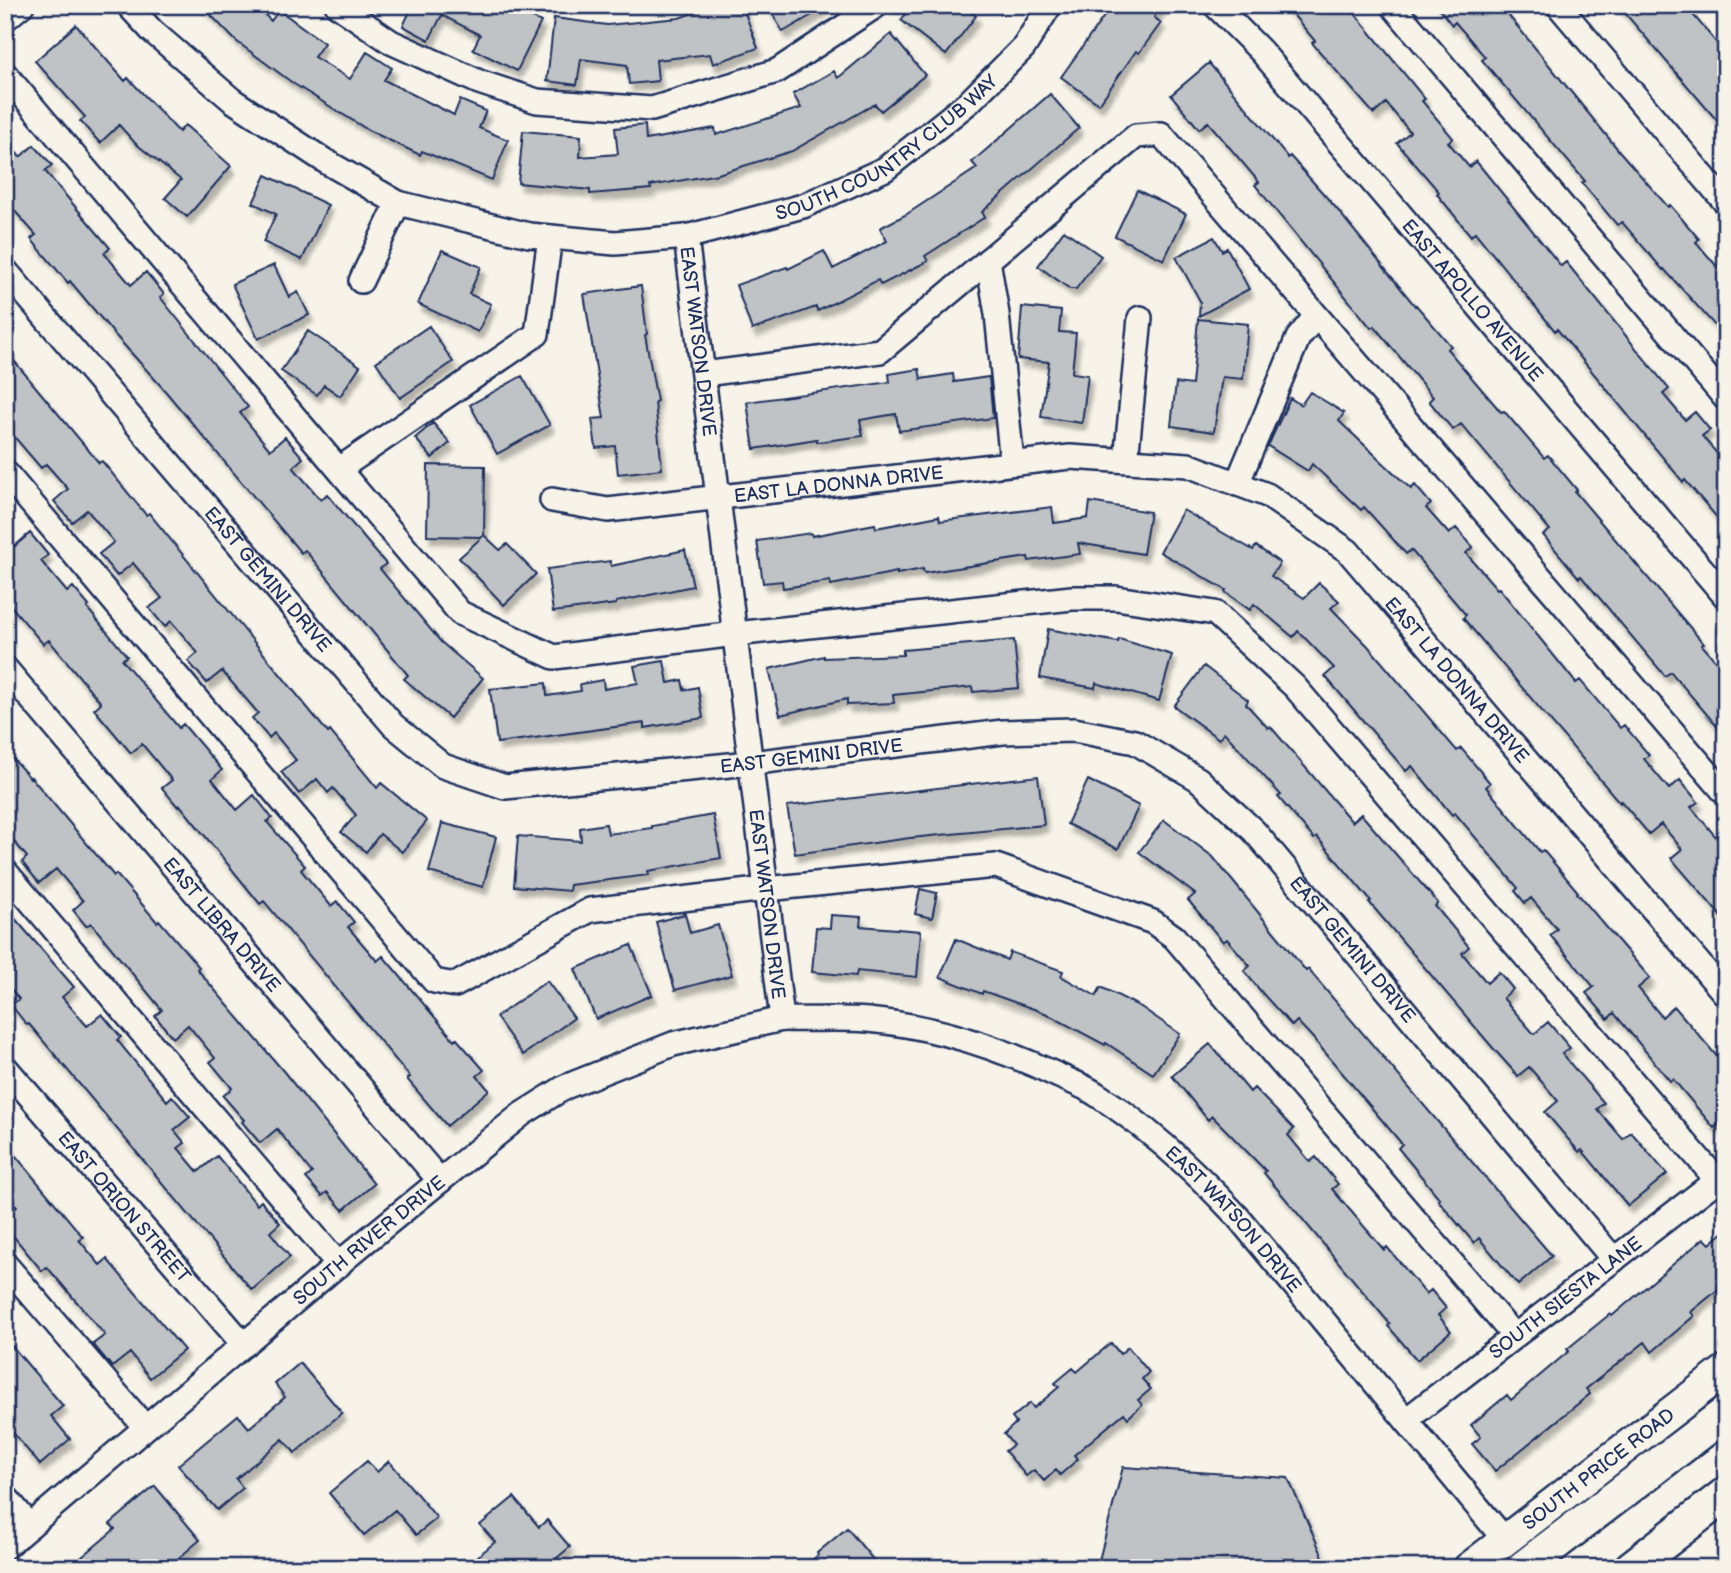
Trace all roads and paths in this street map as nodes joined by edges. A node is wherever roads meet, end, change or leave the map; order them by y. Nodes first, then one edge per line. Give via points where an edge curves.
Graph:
1 (22, 5) edge
2 (128, 5) edge
3 (337, 5) edge
4 (877, 5) edge
5 (1050, 5) edge
6 (1215, 5) edge
7 (1392, 5) edge
8 (1558, 5) edge
9 (5, 19) edge
10 (5, 74) edge
11 (398, 203) junction
12 (1726, 203) edge
13 (550, 237) junction
14 (686, 237) junction
15 (988, 260) junction
16 (5, 270) edge
17 (361, 281) dead end
18 (1316, 316) junction
19 (1140, 318) dead end
20 (704, 374) junction
21 (1726, 399) edge
22 (1126, 460) junction
23 (1012, 463) junction
24 (339, 469) junction
25 (5, 472) edge
26 (1237, 484) junction
27 (719, 496) junction
28 (552, 500) dead end
29 (1726, 597) edge
30 (736, 634) junction
31 (5, 668) edge
32 (750, 763) junction
33 (1726, 794) edge
34 (5, 871) edge
35 (766, 889) junction
36 (1726, 995) edge
37 (782, 1019) junction
38 (5, 1067) edge
39 (1721, 1177) edge
40 (440, 1181) junction
41 (1614, 1260) junction
42 (5, 1264) edge
43 (339, 1265) junction
44 (1514, 1336) junction
45 (244, 1345) junction
46 (1726, 1370) edge
47 (1726, 1413) edge
48 (1406, 1420) junction
49 (145, 1427) junction
50 (1726, 1494) edge
51 (5, 1496) edge
52 (30, 1526) junction
53 (1505, 1540) junction
54 (5, 1547) edge
55 (1469, 1568) edge
56 (1523, 1568) edge
57 (1631, 1568) edge

1 - 9 street
2 - 11 street, EAST WATSON DRIVE via 232,100 325,162
3 - 4 street via 391,43 478,82 537,102 652,109 778,71
5 - 14 street, SOUTH COUNTRY CLUB WAY via 1024,47 969,102 885,169 803,206
6 - 29 street, EAST APOLLO AVENUE via 1261,51
7 - 21 street
8 - 12 street
10 - 24 street
11 - 13 street, EAST WATSON DRIVE
11 - 17 street
13 - 14 street, EAST WATSON DRIVE via 615,243
13 - 24 street via 537,334
14 - 20 street, EAST WATSON DRIVE
15 - 18 street via 1136,136 1161,134
15 - 20 street via 880,351
15 - 23 street
16 - 32 street, EAST GEMINI DRIVE via 393,725 443,766 505,788
18 - 26 street via 1298,338
18 - 33 street
19 - 22 street
20 - 27 street, EAST WATSON DRIVE
22 - 23 street, EAST LA DONNA DRIVE via 1070,457
22 - 26 street, EAST LA DONNA DRIVE via 1188,466
23 - 27 street, EAST LA DONNA DRIVE
24 - 30 street via 460,613 554,657
25 - 35 street via 434,981 455,985 590,910
26 - 36 street, EAST LA DONNA DRIVE via 1267,495 1348,551
27 - 28 street, EAST LA DONNA DRIVE via 608,510
27 - 30 street, EAST WATSON DRIVE
30 - 32 street, EAST WATSON DRIVE
30 - 39 street via 1072,598 1116,598 1215,612 1295,687
31 - 40 street, EAST LIBRA DRIVE
32 - 35 street, EAST WATSON DRIVE
32 - 41 street, EAST GEMINI DRIVE via 1003,732 1074,730 1135,742 1198,779 1254,831
34 - 43 street
35 - 37 street, EAST WATSON DRIVE
35 - 44 street via 996,866 1153,922 1174,937
37 - 40 street, SOUTH RIVER DRIVE via 673,1044 565,1087 522,1114
37 - 48 street, EAST WATSON DRIVE via 868,1020 950,1034 1020,1058 1093,1092 1160,1142 1214,1191
38 - 45 street, EAST ORION STREET
39 - 41 street, SOUTH SIESTA LANE
40 - 43 street, SOUTH RIVER DRIVE
41 - 44 street, SOUTH SIESTA LANE
42 - 49 street
43 - 45 street, SOUTH RIVER DRIVE
44 - 48 street, SOUTH SIESTA LANE
45 - 49 street, SOUTH RIVER DRIVE
46 - 53 main road, SOUTH PRICE ROAD
47 - 56 highway
48 - 53 street, EAST WATSON DRIVE
49 - 52 street, SOUTH RIVER DRIVE
50 - 57 highway
51 - 52 street
52 - 54 street, SOUTH RIVER DRIVE
53 - 55 main road, SOUTH PRICE ROAD

